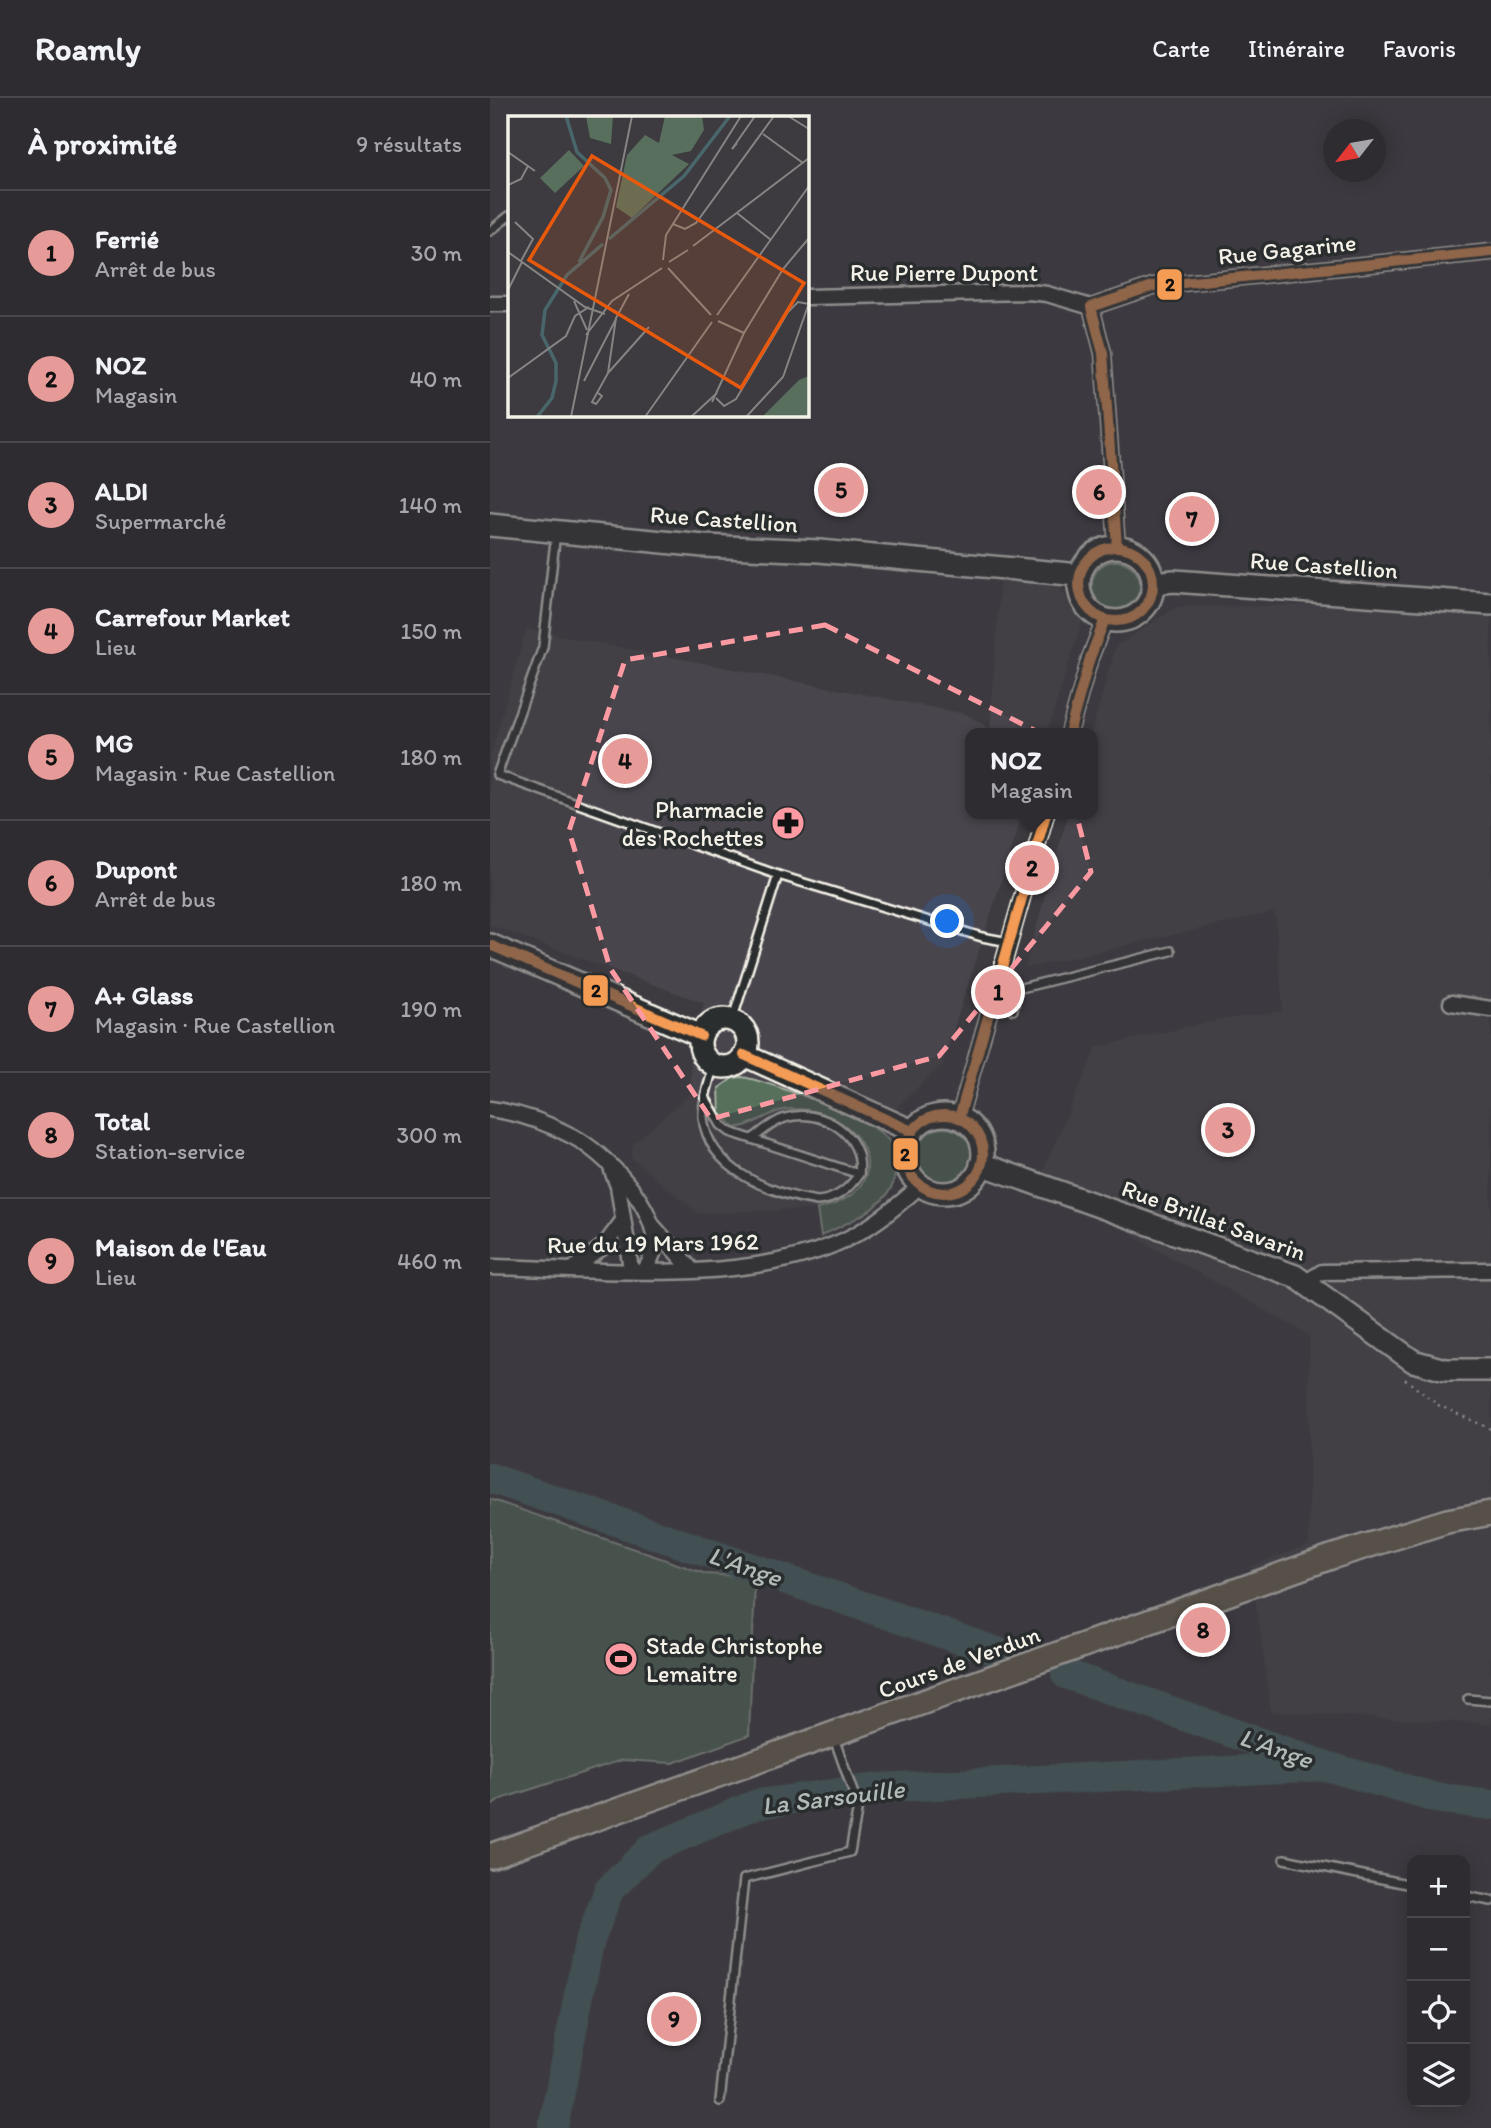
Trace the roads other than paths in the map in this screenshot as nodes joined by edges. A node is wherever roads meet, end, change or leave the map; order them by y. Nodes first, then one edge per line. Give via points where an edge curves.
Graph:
1 (508, 217) edge
2 (490, 231) edge
3 (1491, 251) edge
4 (808, 296) edge
5 (490, 304) edge
6 (508, 304) edge
7 (1091, 307) junction
8 (490, 525) edge
9 (557, 531) junction
10 (1117, 546) junction
11 (1080, 575) junction
12 (1154, 583) junction
13 (1491, 604) edge
14 (1105, 619) junction
15 (1070, 728) edge
16 (1045, 819) edge
17 (778, 875) junction
18 (1012, 943) junction
19 (490, 945) edge
20 (1171, 951) dead end
21 (1006, 989) junction
22 (1451, 1003) dead end
23 (1491, 1009) edge
24 (1013, 1010) dead end
25 (732, 1021) junction
26 (701, 1036) junction
27 (744, 1055) junction
28 (714, 1064) junction
29 (705, 1097) junction
30 (490, 1109) edge
31 (959, 1118) junction
32 (912, 1131) junction
33 (752, 1139) junction
34 (981, 1164) junction
35 (610, 1166) junction
36 (859, 1174) junction
37 (921, 1185) junction
38 (622, 1222) junction
39 (652, 1225) junction
40 (490, 1267) edge
41 (574, 1268) junction
42 (638, 1269) junction
43 (692, 1270) junction
44 (1491, 1270) edge
45 (1313, 1286) junction
46 (1491, 1370) edge
47 (1491, 1498) edge
48 (1491, 1513) edge
49 (1447, 1521) junction
50 (1468, 1699) dead end
51 (1491, 1701) edge
52 (833, 1734) junction
53 (490, 1856) edge
54 (1284, 1859) dead end
55 (1407, 1884) edge
56 (1470, 1897) edge
57 (1491, 1901) edge
58 (720, 2101) dead end

1 - 2 lane
3 - 7 street, Rue Gagarine via 1153,286
4 - 7 street, Rue Pierre Dupont via 1029,292
5 - 6 street
7 - 10 street via 1103,354
8 - 9 main road, Rue Castellion
9 - 11 main road, Rue Castellion
9 - 17 lane via 543,647 497,775
10 - 11 main road via 1092,555
10 - 12 main road via 1142,556
11 - 14 main road via 1081,596
12 - 13 main road, Rue Castellion
12 - 14 main road via 1152,597 1138,614 1116,621
14 - 15 street
16 - 18 street
17 - 18 lane
17 - 25 lane
18 - 21 street
19 - 26 main road
20 - 21 lane
21 - 24 lane via 1016,995
21 - 31 street
22 - 23 street
25 - 26 main road via 717,1020
25 - 27 main road via 746,1035
26 - 28 main road via 704,1055
27 - 28 main road via 734,1064
27 - 32 main road
28 - 29 lane
29 - 33 lane via 721,1125
29 - 36 lane via 708,1136 730,1166 752,1181 817,1201 844,1192
30 - 35 street via 521,1113 574,1136
31 - 32 main road via 933,1116
31 - 34 main road via 980,1140
32 - 37 main road via 906,1164
33 - 36 lane
33 - 36 lane via 785,1118 830,1123 858,1147
34 - 37 main road via 962,1188 941,1193
34 - 45 main road, Rue Brillat Savarin via 1280,1269
35 - 38 street via 618,1186
35 - 39 street via 628,1183
37 - 43 street, Rue du 19 Mars 1962 via 886,1216 835,1245 769,1264
38 - 41 street via 604,1246
38 - 42 street
39 - 42 street via 654,1251
39 - 43 street
40 - 41 street, Rue du 19 Mars 1962
41 - 42 street, Rue du 19 Mars 1962
42 - 43 street, Rue du 19 Mars 1962
44 - 45 street via 1322,1272
45 - 46 main road, Rue Brillat Savarin via 1401,1354 1445,1370
47 - 49 main road, Cours de Verdun
48 - 49 main road, Cours de Verdun
49 - 52 main road, Cours de Verdun via 1331,1557
50 - 51 lane
52 - 53 main road, Cours de Verdun
52 - 58 lane via 858,1807 850,1852 744,1879
54 - 55 lane
56 - 57 lane

